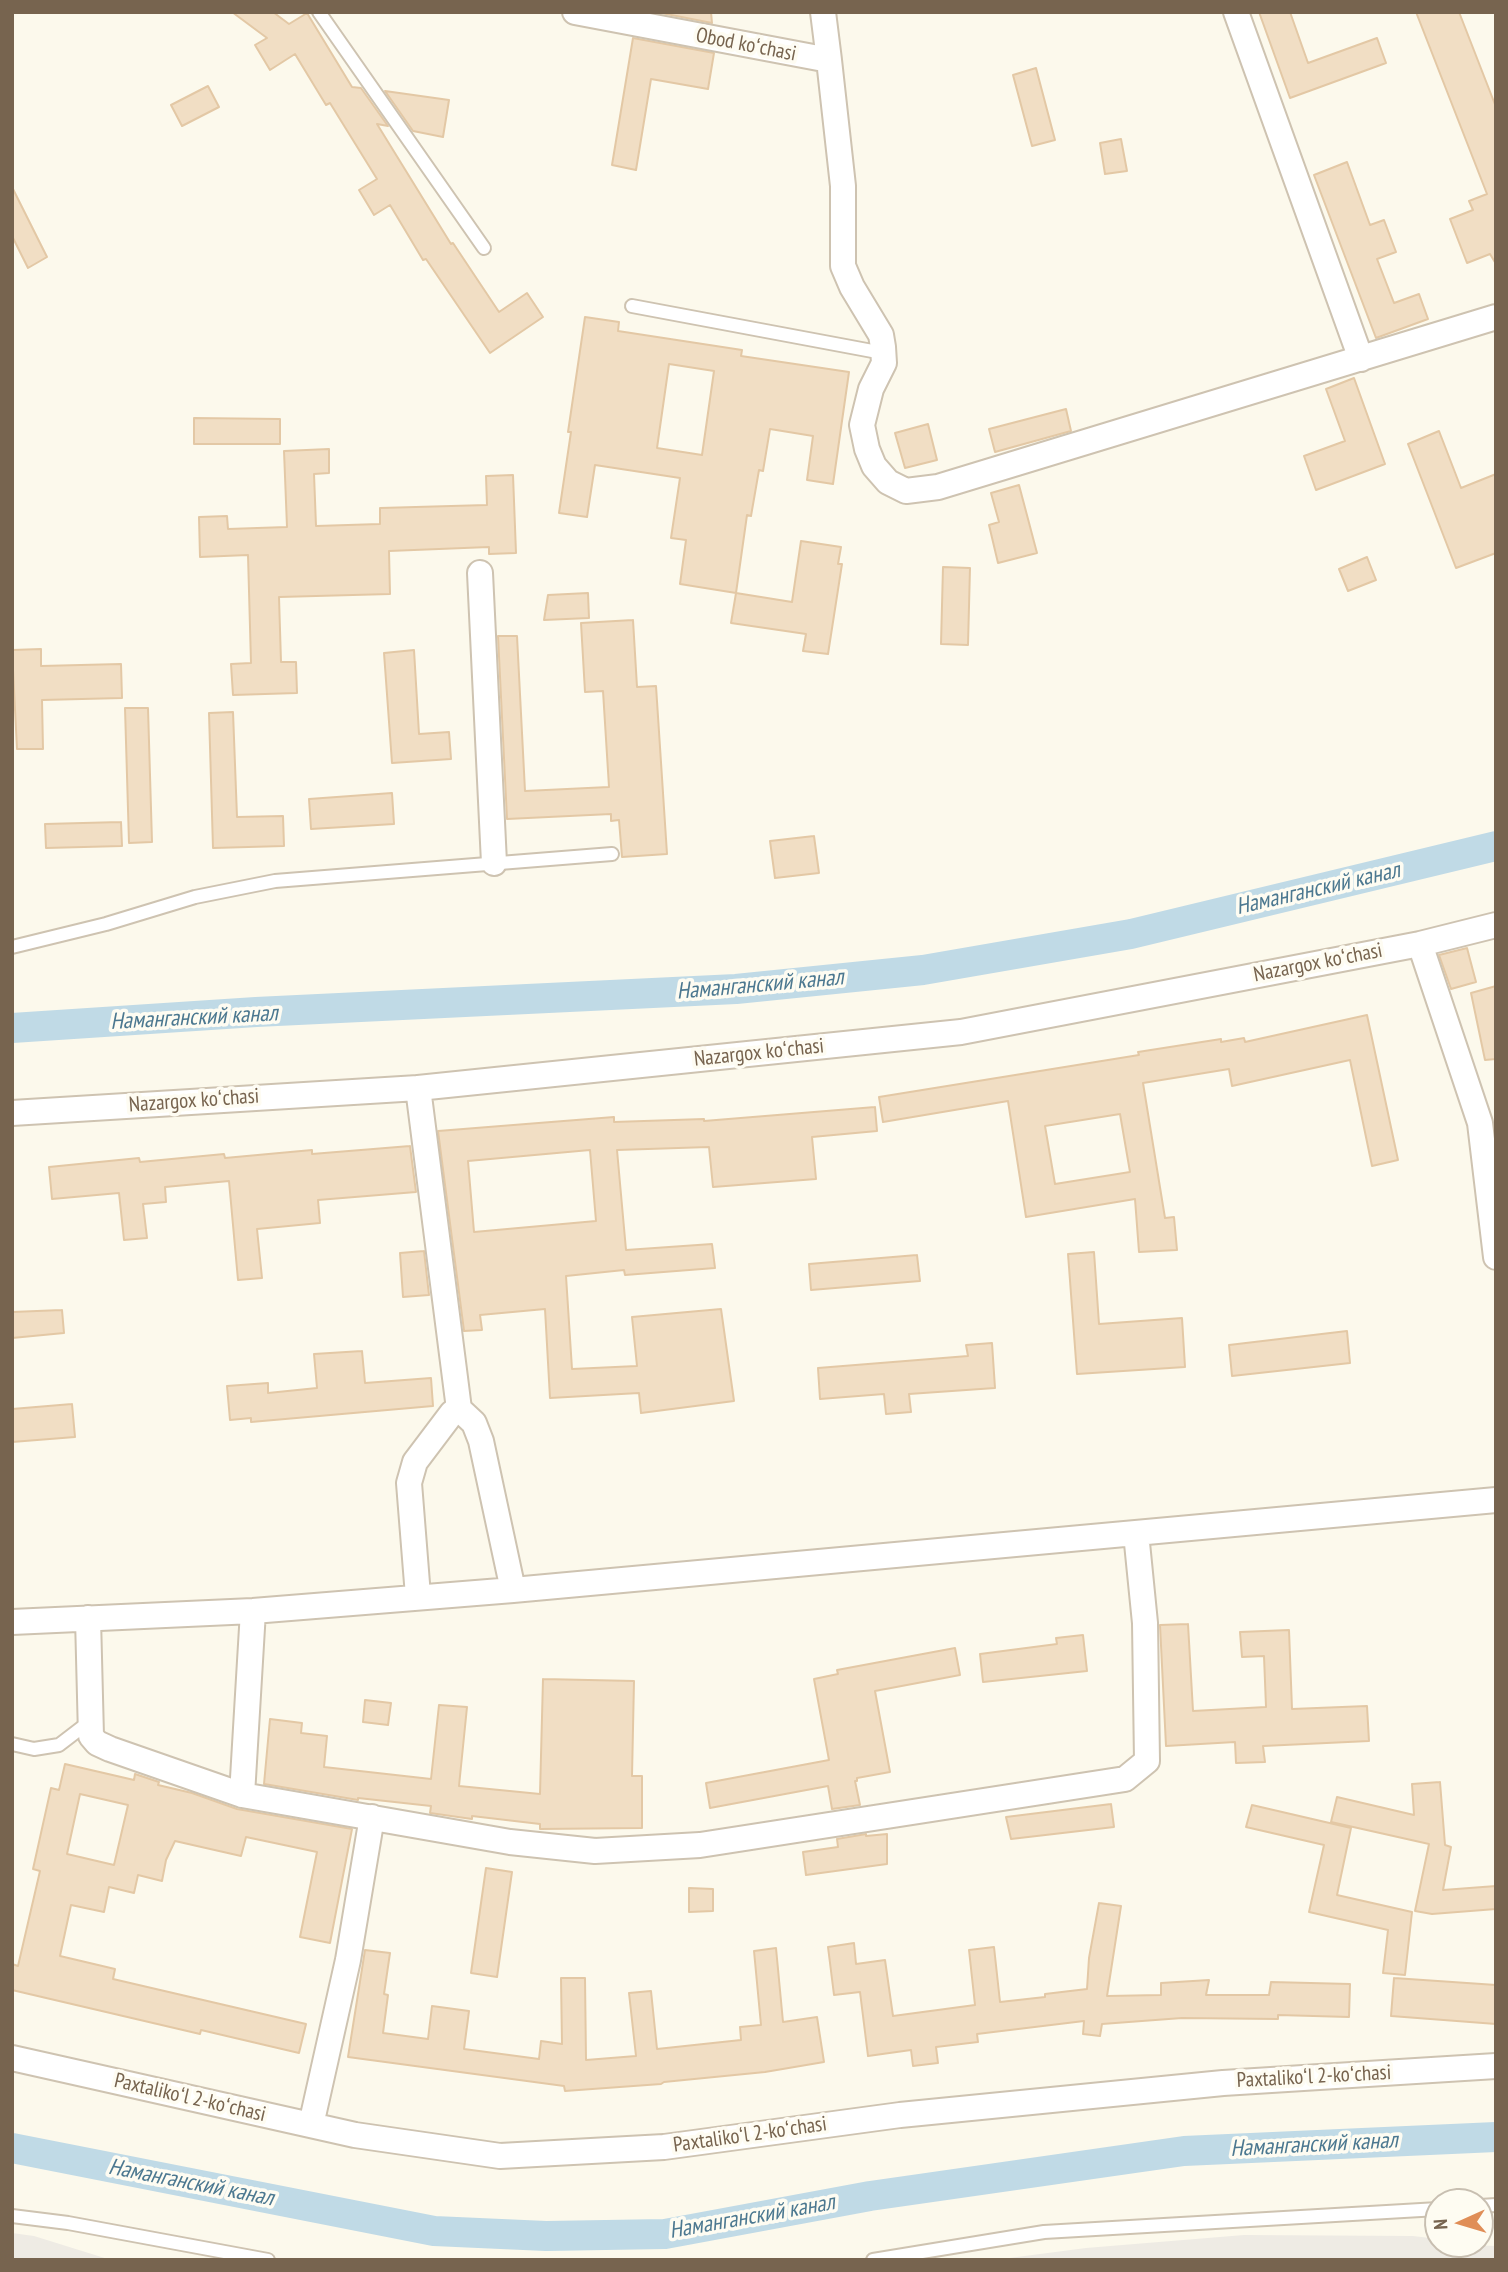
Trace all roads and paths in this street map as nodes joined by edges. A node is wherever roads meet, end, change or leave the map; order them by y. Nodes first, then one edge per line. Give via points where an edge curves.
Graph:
1 (318, 12) edge
2 (575, 12) edge
3 (823, 12) edge
4 (1236, 12) edge
5 (829, 60) junction
6 (484, 248) dead end
7 (632, 306) dead end
8 (1496, 317) edge
9 (883, 353) junction
10 (1361, 359) junction
11 (480, 573) dead end
12 (612, 854) dead end
13 (494, 863) junction
14 (1496, 925) edge
15 (1420, 943) junction
16 (12, 947) edge
17 (418, 1088) junction
18 (12, 1112) edge
19 (1496, 1257) edge
20 (459, 1409) junction
21 (1496, 1500) edge
22 (1136, 1533) junction
23 (513, 1590) junction
24 (418, 1596) junction
25 (253, 1611) junction
26 (88, 1618) junction
27 (12, 1622) edge
28 (89, 1722) junction
29 (12, 1744) edge
30 (242, 1795) junction
31 (372, 1817) junction
32 (12, 2058) edge
33 (1496, 2066) edge
34 (311, 2125) junction
35 (1424, 2210) edge
36 (12, 2216) edge
37 (268, 2260) edge
38 (873, 2260) edge

1 - 6 lane
2 - 5 street, Obod koʻchasi
3 - 5 street, Obod koʻchasi
4 - 10 street
5 - 9 street via 843,186 843,266 881,335
7 - 9 lane
8 - 10 street
9 - 10 street via 884,363 871,389 862,425 874,466 888,482 906,491 938,487
11 - 13 street
12 - 13 lane
13 - 16 lane via 275,881 195,897
14 - 15 street, Nazargox koʻchasi
15 - 17 street, Nazargox koʻchasi via 961,1032
15 - 19 street via 1480,1122
17 - 18 street, Nazargox koʻchasi
17 - 20 street
20 - 23 street via 474,1423 481,1441
20 - 24 street via 415,1462 409,1483
21 - 22 street
22 - 23 street
22 - 31 street via 1144,1623 1147,1760 1125,1779 700,1845 595,1851 510,1842
23 - 24 street
24 - 25 street
25 - 26 street
25 - 30 street
26 - 27 street
26 - 28 street
28 - 29 lane via 59,1745 34,1749
28 - 30 street via 97,1743
30 - 31 street
31 - 34 street via 348,1960
32 - 34 street, Paxtalikoʻl 2-koʻchasi
33 - 34 street, Paxtalikoʻl 2-koʻchasi via 1223,2083 900,2115 664,2147 500,2156
35 - 38 lane via 1044,2232
36 - 37 lane

